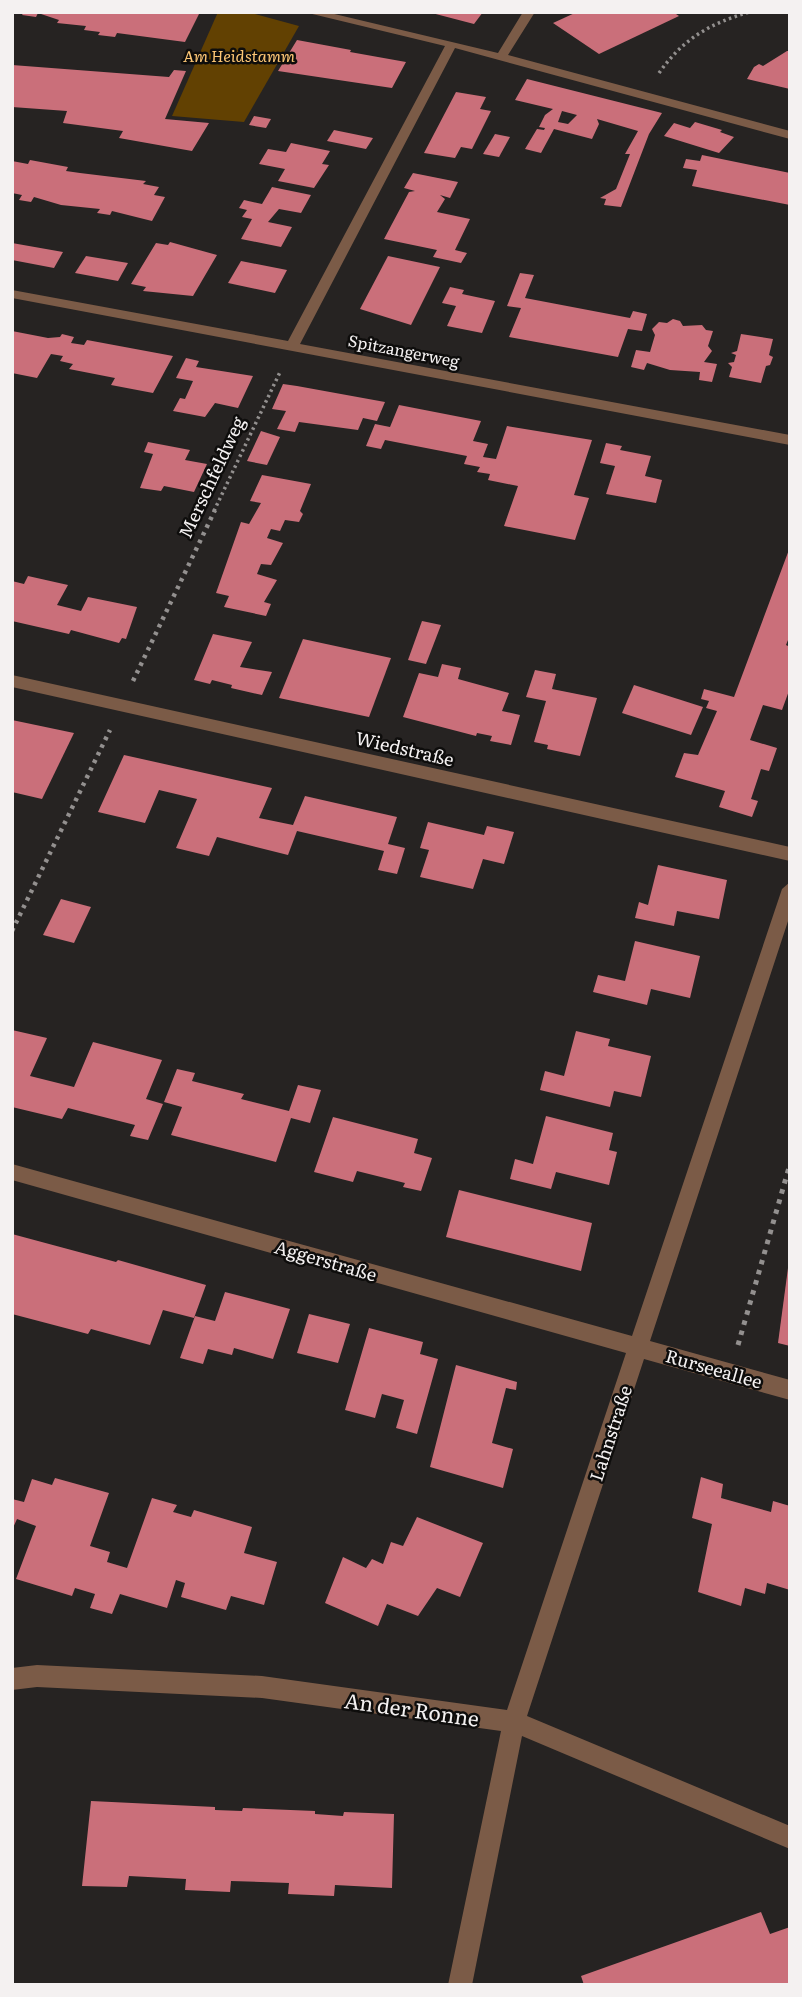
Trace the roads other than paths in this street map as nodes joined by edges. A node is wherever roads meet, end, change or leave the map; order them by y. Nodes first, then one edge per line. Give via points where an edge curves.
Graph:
1 (310, 12) edge
2 (529, 12) edge
3 (452, 44) junction
4 (501, 57) junction
5 (790, 135) edge
6 (12, 294) edge
7 (292, 347) junction
8 (790, 440) edge
9 (12, 681) edge
10 (790, 854) edge
11 (790, 890) edge
12 (12, 1172) edge
13 (639, 1348) junction
14 (790, 1390) edge
15 (12, 1679) edge
16 (514, 1722) junction
17 (790, 1838) edge
18 (460, 1985) edge

1 - 3 street
2 - 4 street
3 - 4 street
3 - 7 street
4 - 5 street
6 - 7 street, Spitzangerweg
7 - 8 street, Spitzangerweg
9 - 10 street, Wiedstraße
11 - 13 street, Lahnstraße
12 - 13 street, Aggerstraße
13 - 14 street, Rurseeallee
13 - 16 street, Lahnstraße
15 - 16 street, An der Ronne via 37,1676 262,1687
16 - 17 street, An der Ronne
16 - 18 street, Lahnstraße

